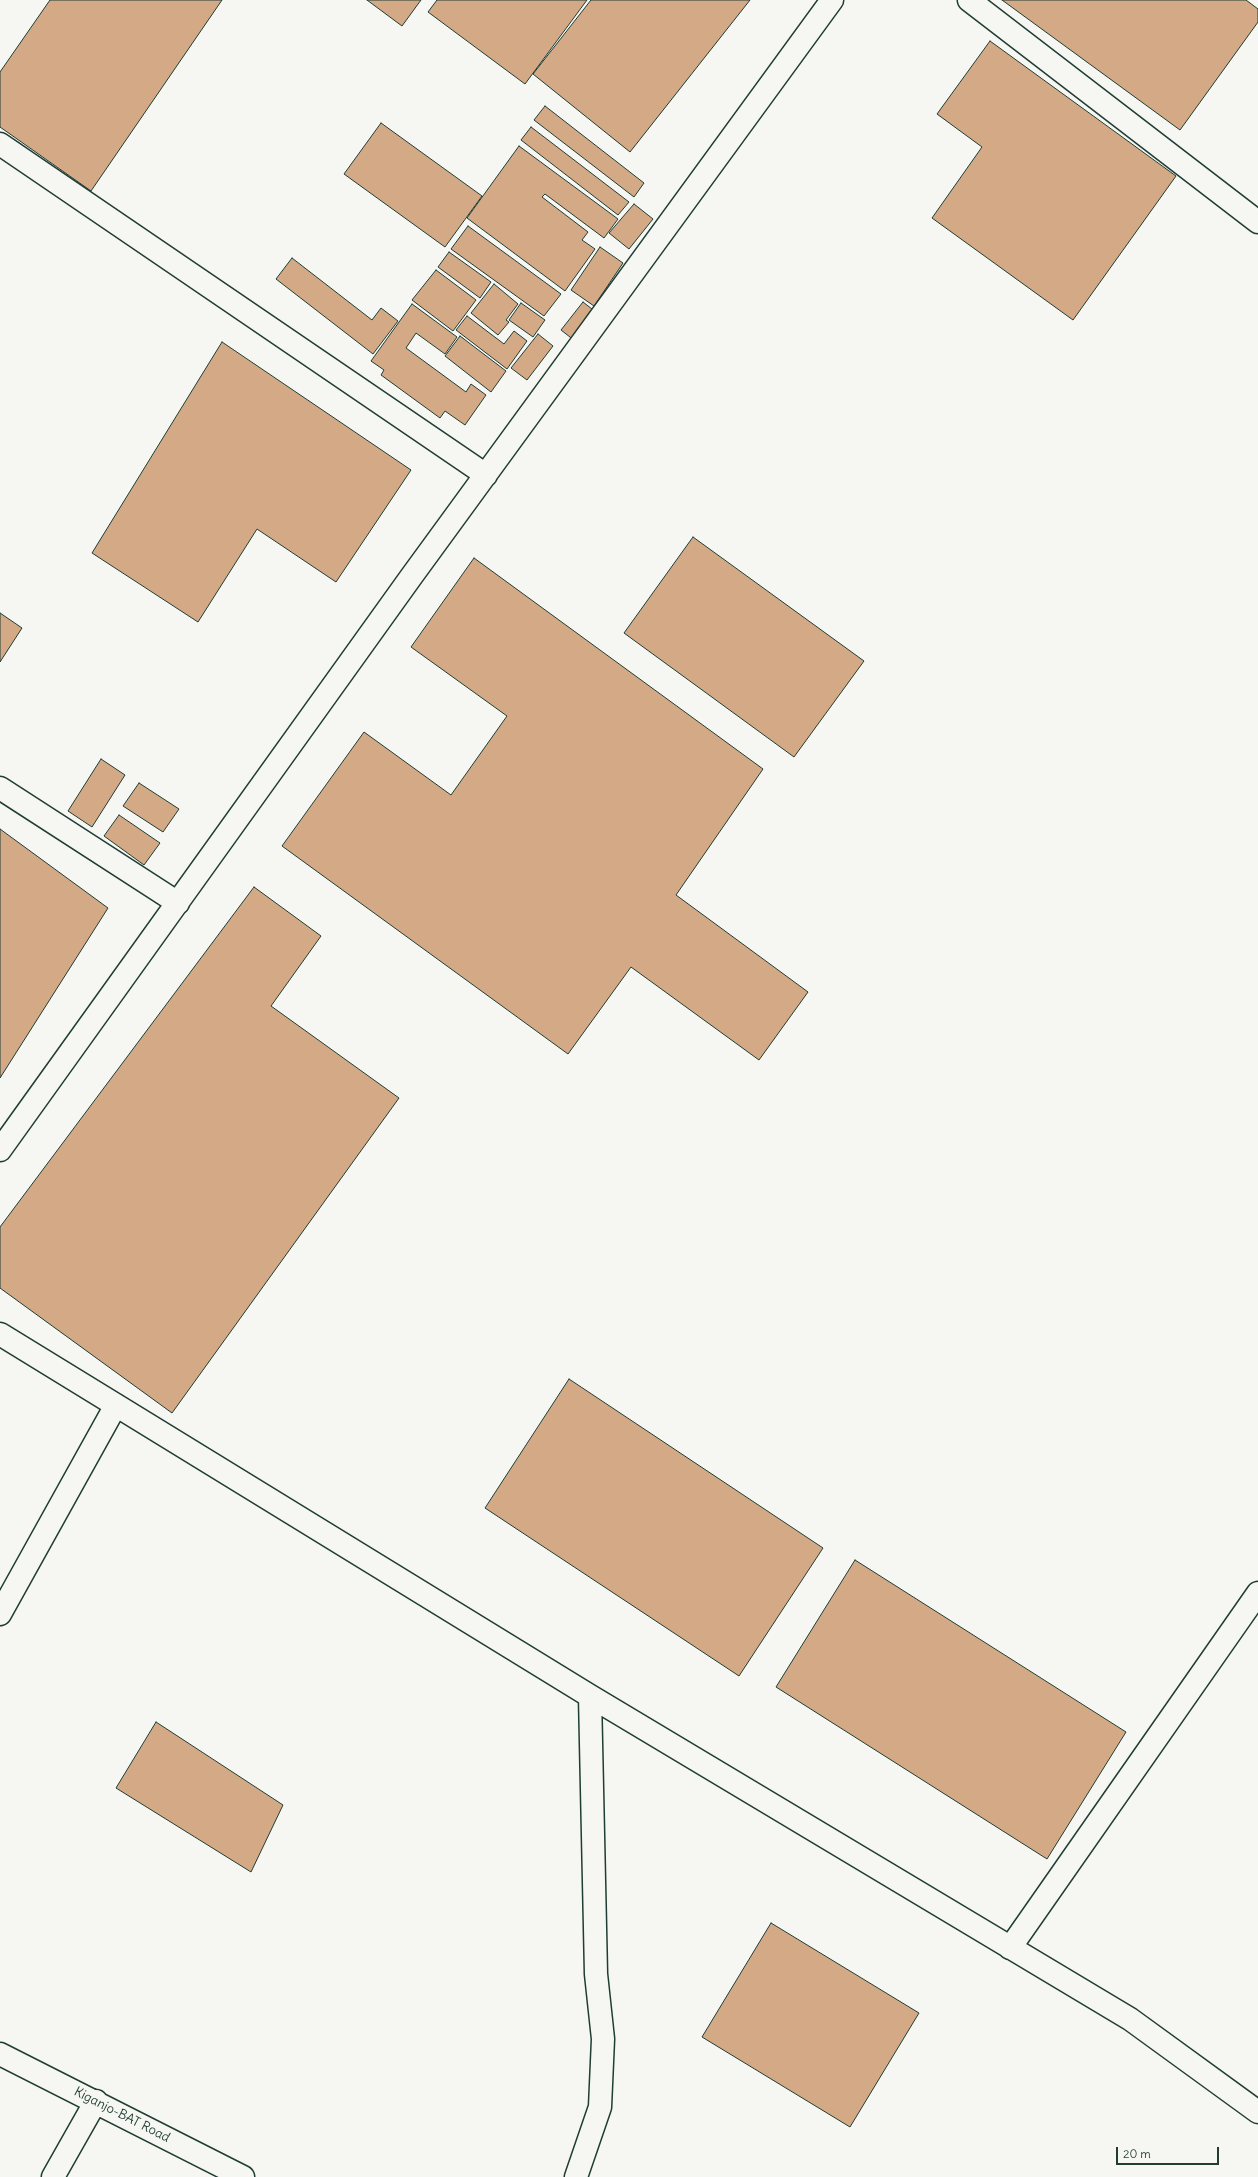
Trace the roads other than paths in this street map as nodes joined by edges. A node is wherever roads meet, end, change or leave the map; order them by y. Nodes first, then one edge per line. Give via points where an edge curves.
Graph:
1 (832, 0) edge
2 (969, 0) edge
3 (0, 144) edge
4 (1258, 222) edge
5 (486, 475) junction
6 (0, 788) edge
7 (178, 903) junction
8 (0, 1150) edge
9 (0, 1334) edge
10 (116, 1405) junction
11 (1258, 1593) edge
12 (0, 1614) edge
13 (590, 1696) junction
14 (1010, 1948) junction
15 (0, 2054) edge
16 (96, 2101) junction
17 (1258, 2112) edge
18 (53, 2177) edge
19 (243, 2177) edge
20 (576, 2177) edge

1 - 5 street
2 - 4 street
3 - 5 street
5 - 7 street
6 - 7 street
7 - 8 street
9 - 10 street
10 - 12 street
10 - 13 street
11 - 14 street
13 - 14 street
13 - 20 street via 596,1974 603,2039 600,2107
14 - 17 street via 1130,2019
15 - 16 street, Kiganjo-BAT Road
16 - 18 street
16 - 19 street, Kiganjo-BAT Road

